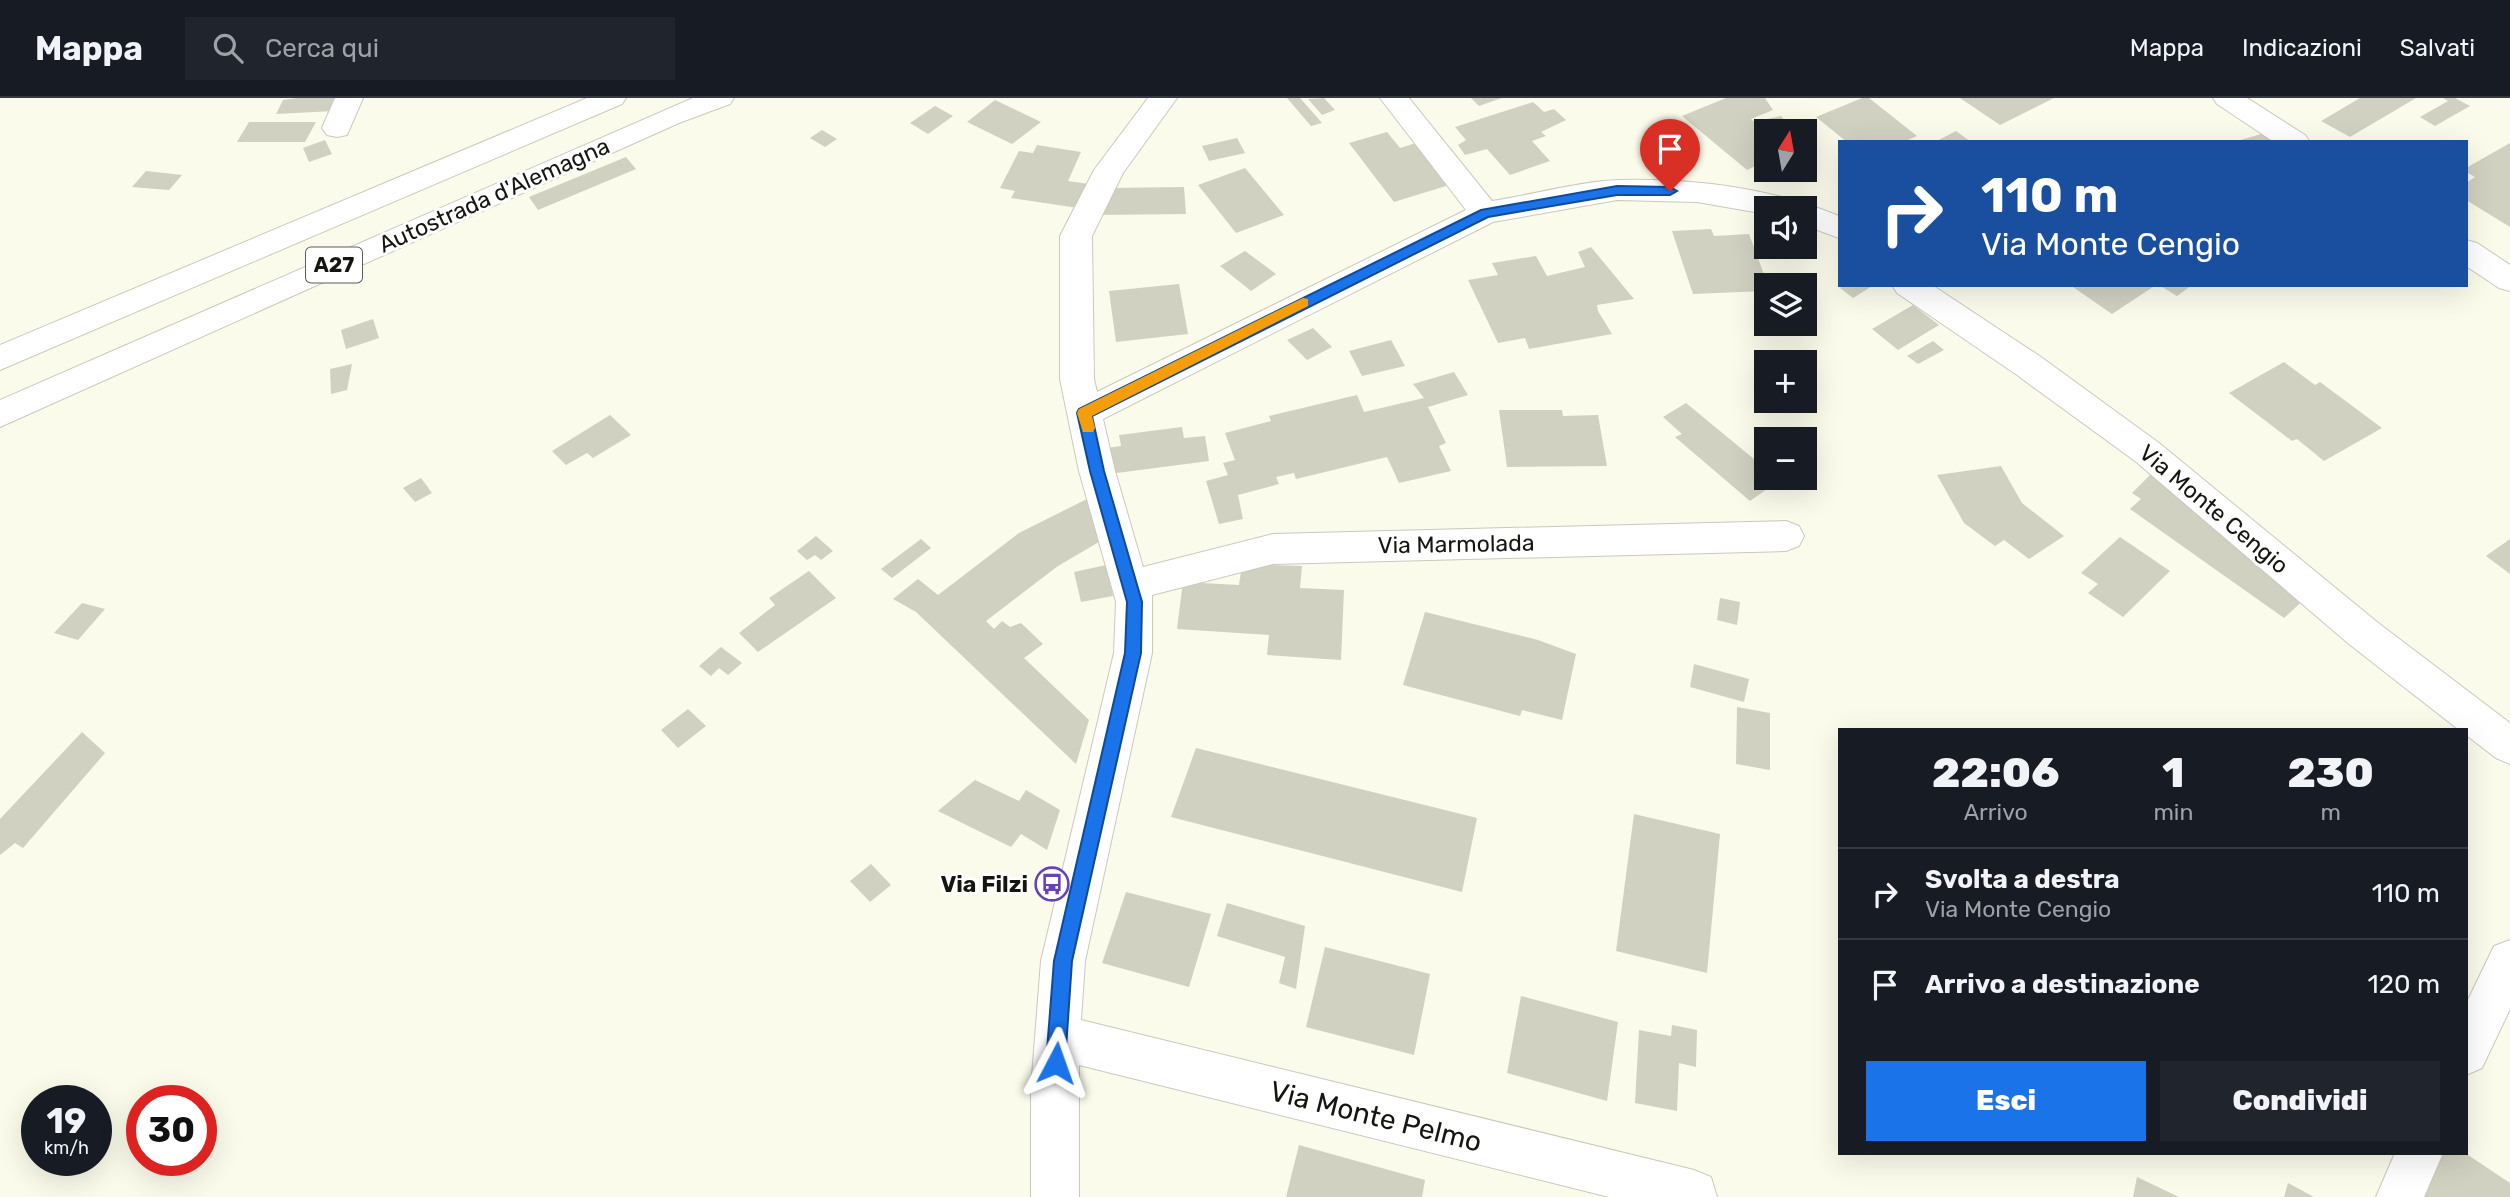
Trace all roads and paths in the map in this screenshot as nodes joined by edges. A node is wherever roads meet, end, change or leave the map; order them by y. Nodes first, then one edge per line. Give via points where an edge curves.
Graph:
1 (349, 98) edge
2 (612, 98) edge
3 (720, 98) edge
4 (1163, 98) edge
5 (1394, 98) edge
6 (2227, 98) edge
7 (337, 128) dead end
8 (2292, 140) edge
9 (1754, 202) edge
10 (1485, 213) junction
11 (1817, 219) edge
12 (1838, 228) edge
13 (2468, 252) edge
14 (2510, 280) edge
15 (1911, 287) edge
16 (0, 358) edge
17 (1084, 413) junction
18 (0, 414) edge
19 (1786, 536) dead end
20 (1130, 586) junction
21 (2510, 746) edge
22 (2510, 961) edge
23 (1058, 1037) junction
24 (2468, 1048) edge
25 (2417, 1155) edge
26 (1694, 1194) dead end
27 (1055, 1197) edge
28 (2400, 1197) edge

1 - 7 main road
2 - 16 main road, Autostrada d'Alemagna / A27
3 - 18 main road, Autostrada d'Alemagna / A27
4 - 17 main road via 1109,170 1076,236 1077,379
5 - 10 main road
6 - 8 main road
9 - 10 main road via 1697,192 1617,190
10 - 17 main road
11 - 12 main road
13 - 14 main road
15 - 21 main road, Via Monte Cengio via 2147,452 2363,633
17 - 20 main road
19 - 20 main road, Via Marmolada via 1273,549
20 - 23 main road via 1135,602 1133,653 1063,961
22 - 24 main road
23 - 26 main road, Via Monte Pelmo
23 - 27 main road
25 - 28 main road

